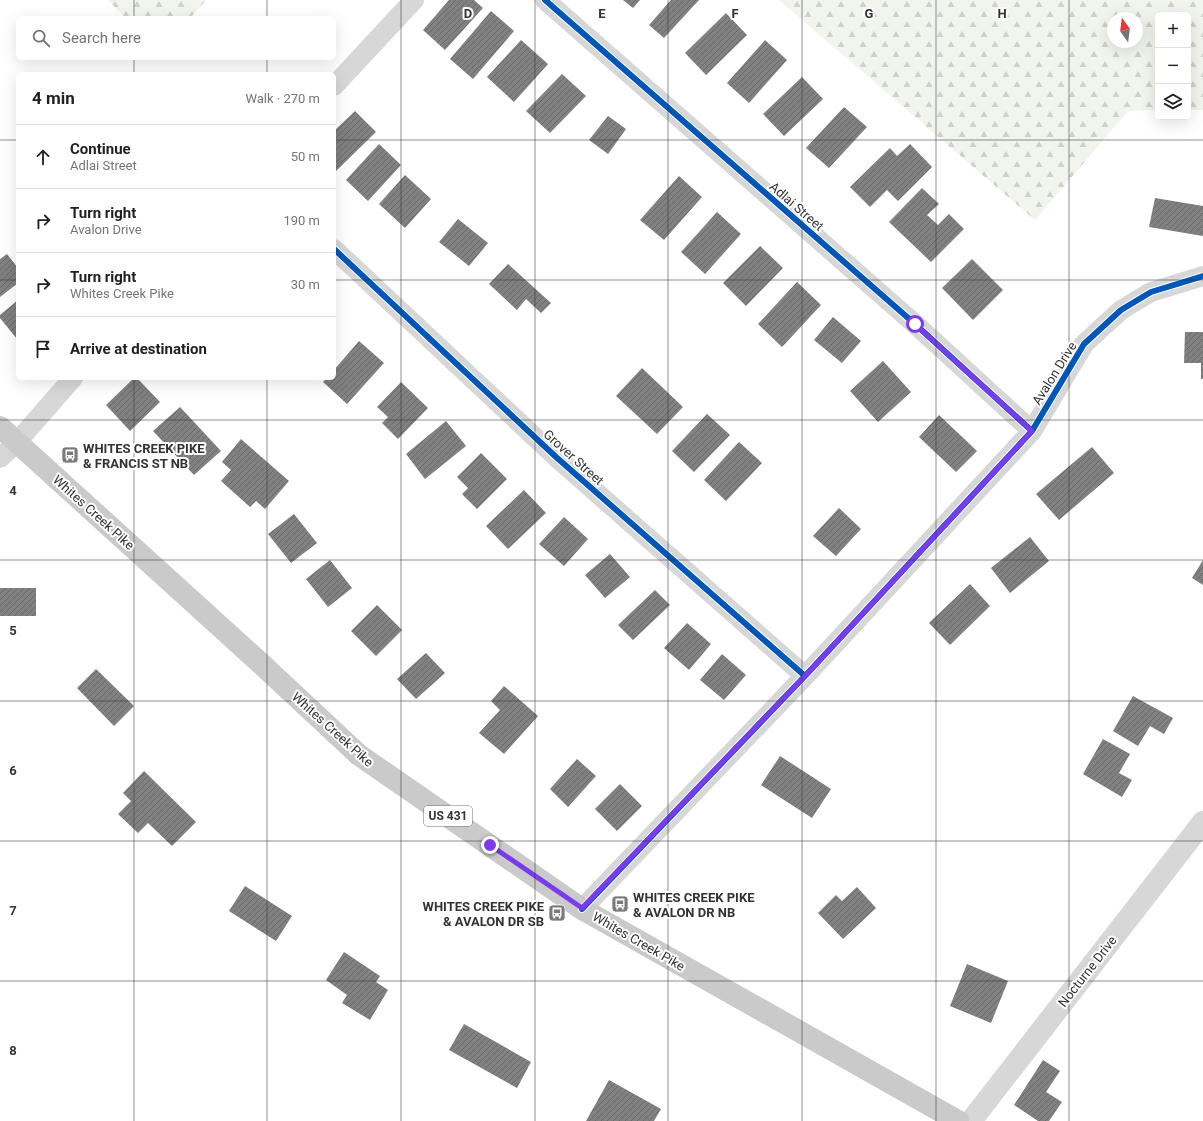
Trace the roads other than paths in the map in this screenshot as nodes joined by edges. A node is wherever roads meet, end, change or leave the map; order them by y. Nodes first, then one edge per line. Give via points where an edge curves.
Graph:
1 (414, 0) edge
2 (545, 0) edge
3 (336, 84) edge
4 (336, 251) edge
5 (1195, 277) edge
6 (71, 380) edge
7 (0, 427) edge
8 (1032, 431) junction
9 (16, 442) junction
10 (0, 458) edge
11 (805, 676) junction
12 (1203, 822) edge
13 (582, 908) junction
14 (958, 1121) edge
15 (971, 1121) edge

1 - 3 street
2 - 8 street, Adlai Street via 915,324
4 - 11 street, Grover Street via 556,457
5 - 8 street, Avalon Drive via 1151,292 1127,306 1084,344
6 - 9 street
7 - 9 main road, Whites Creek Pike / US 431
8 - 11 street, Avalon Drive
9 - 10 street
9 - 13 main road, Whites Creek Pike / US 431 via 359,755
11 - 13 street, Avalon Drive
12 - 15 street, Nocturne Drive
13 - 14 main road, Whites Creek Pike / US 431

